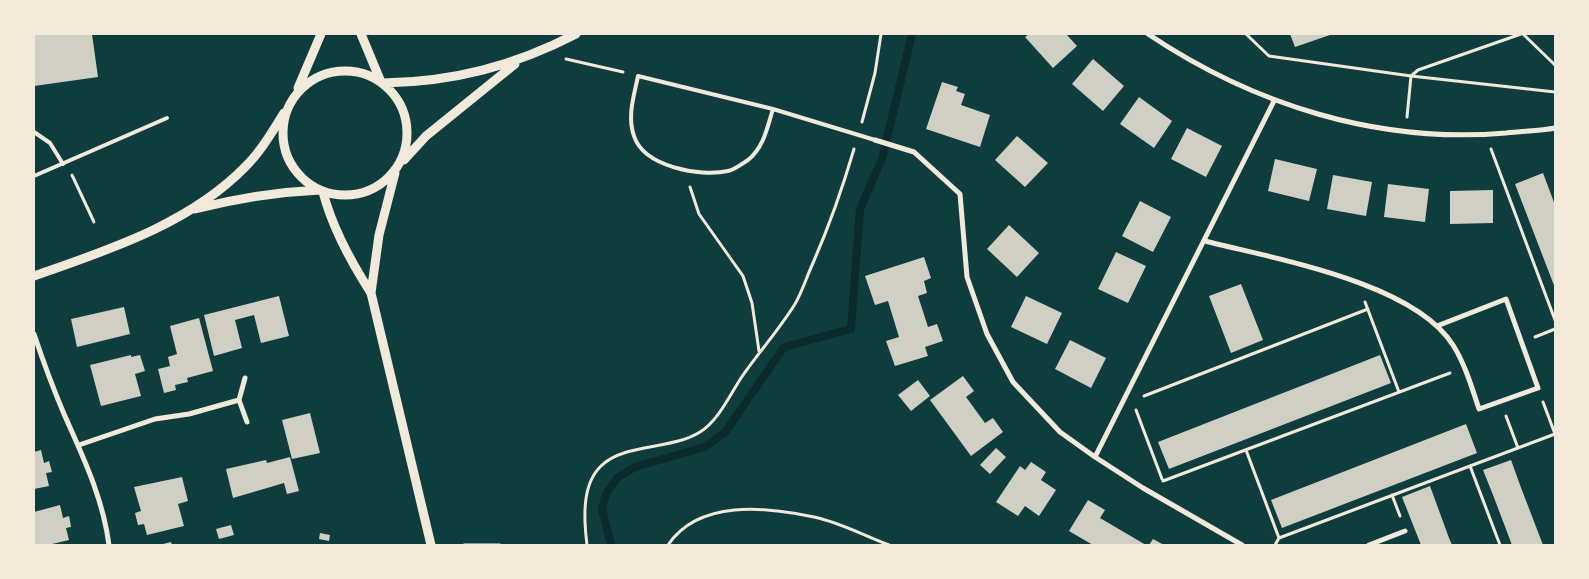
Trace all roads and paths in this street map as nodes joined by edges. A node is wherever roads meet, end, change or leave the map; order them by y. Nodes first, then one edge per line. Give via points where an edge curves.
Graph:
1 (321, 34) edge
2 (360, 34) edge
3 (576, 34) edge
4 (881, 34) edge
5 (1148, 34) edge
6 (1246, 34) edge
7 (1522, 34) edge
8 (558, 43) junction
9 (519, 61) junction
10 (1555, 65) edge
11 (638, 76) junction
12 (1411, 76) junction
13 (382, 82) junction
14 (1555, 92) edge
15 (293, 99) junction
16 (1274, 101) junction
17 (773, 109) junction
18 (167, 118) dead end
19 (1555, 128) edge
20 (34, 132) edge
21 (1406, 132) junction
22 (1486, 134) junction
23 (858, 136) junction
24 (875, 140) joint
25 (65, 163) junction
26 (397, 167) junction
27 (685, 169) junction
28 (34, 176) edge
29 (322, 191) junction
30 (190, 211) junction
31 (94, 222) dead end
32 (1205, 241) junction
33 (34, 276) edge
34 (1357, 281) junction
35 (371, 292) junction
36 (1368, 309) junction
37 (1555, 320) edge
38 (1437, 326) junction
39 (34, 334) edge
40 (759, 351) junction
41 (1464, 368) junction
42 (245, 378) dead end
43 (1538, 388) junction
44 (1399, 392) junction
45 (240, 400) junction
46 (1132, 400) junction
47 (1500, 401) junction
48 (1121, 405) junction
49 (247, 422) dead end
50 (1555, 434) edge
51 (79, 445) junction
52 (1518, 448) junction
53 (1246, 450) junction
54 (1095, 457) junction
55 (1470, 466) junction
56 (1163, 481) junction
57 (1143, 488) junction
58 (1405, 531) dead end
59 (1279, 538) junction
60 (109, 545) edge
61 (431, 545) edge
62 (464, 545) edge
63 (500, 545) edge
64 (587, 545) edge
65 (668, 545) edge
66 (889, 545) edge
67 (1242, 545) edge
68 (1275, 545) edge
69 (1370, 545) edge
70 (1500, 545) edge

1 - 15 street
2 - 13 street
3 - 8 street
4 - 23 path via 875,73
5 - 16 street via 1220,78
6 - 12 path via 1269,56
7 - 10 path
7 - 12 path via 1418,70
8 - 9 street
8 - 11 path via 564,58
9 - 13 street via 446,80
9 - 26 street via 426,136
11 - 17 lane
11 - 27 lane via 630,122 634,138 647,154 666,165
12 - 14 path
12 - 21 path
13 - 15 street via 366,74 335,71 313,80
13 - 26 street via 396,96 406,121 406,148
15 - 29 street via 284,119 286,153 306,181
15 - 30 street via 247,166
16 - 21 street via 1371,127
16 - 32 street
17 - 23 lane
17 - 27 lane via 763,142 749,159 730,171 709,173
18 - 25 lane
19 - 22 street
20 - 25 lane via 50,143
21 - 22 street
22 - 37 path
23 - 24 lane
23 - 40 path via 839,202 795,304
24 - 54 street via 914,152 960,194 967,277 987,334 1013,382 1060,432
25 - 28 lane
25 - 31 path
26 - 29 street via 385,181 359,194
26 - 35 street via 381,222
27 - 40 path via 699,214 743,276 752,303
29 - 30 street via 276,192
29 - 35 street via 330,216
30 - 33 street via 140,235
32 - 34 street
32 - 48 street
34 - 36 path
34 - 38 street via 1410,307
35 - 61 street
36 - 44 path
36 - 46 path
38 - 41 street via 1453,345
38 - 43 street via 1506,300
39 - 51 street
40 - 64 path via 702,431 674,443 628,452 600,466 585,507
41 - 44 path
41 - 47 street via 1479,408
42 - 45 street
43 - 47 street
43 - 50 path
44 - 53 path
45 - 49 street
45 - 51 street via 189,414 155,419
46 - 48 path
46 - 56 path
47 - 52 path
48 - 54 street
50 - 52 path
51 - 60 street via 102,504
52 - 55 path
53 - 56 path
53 - 59 path
54 - 57 street
55 - 59 path
55 - 70 path
56 - 57 path
57 - 67 street
58 - 69 street
59 - 68 path
62 - 63 path
65 - 66 path via 682,529 703,516 750,508 815,517

